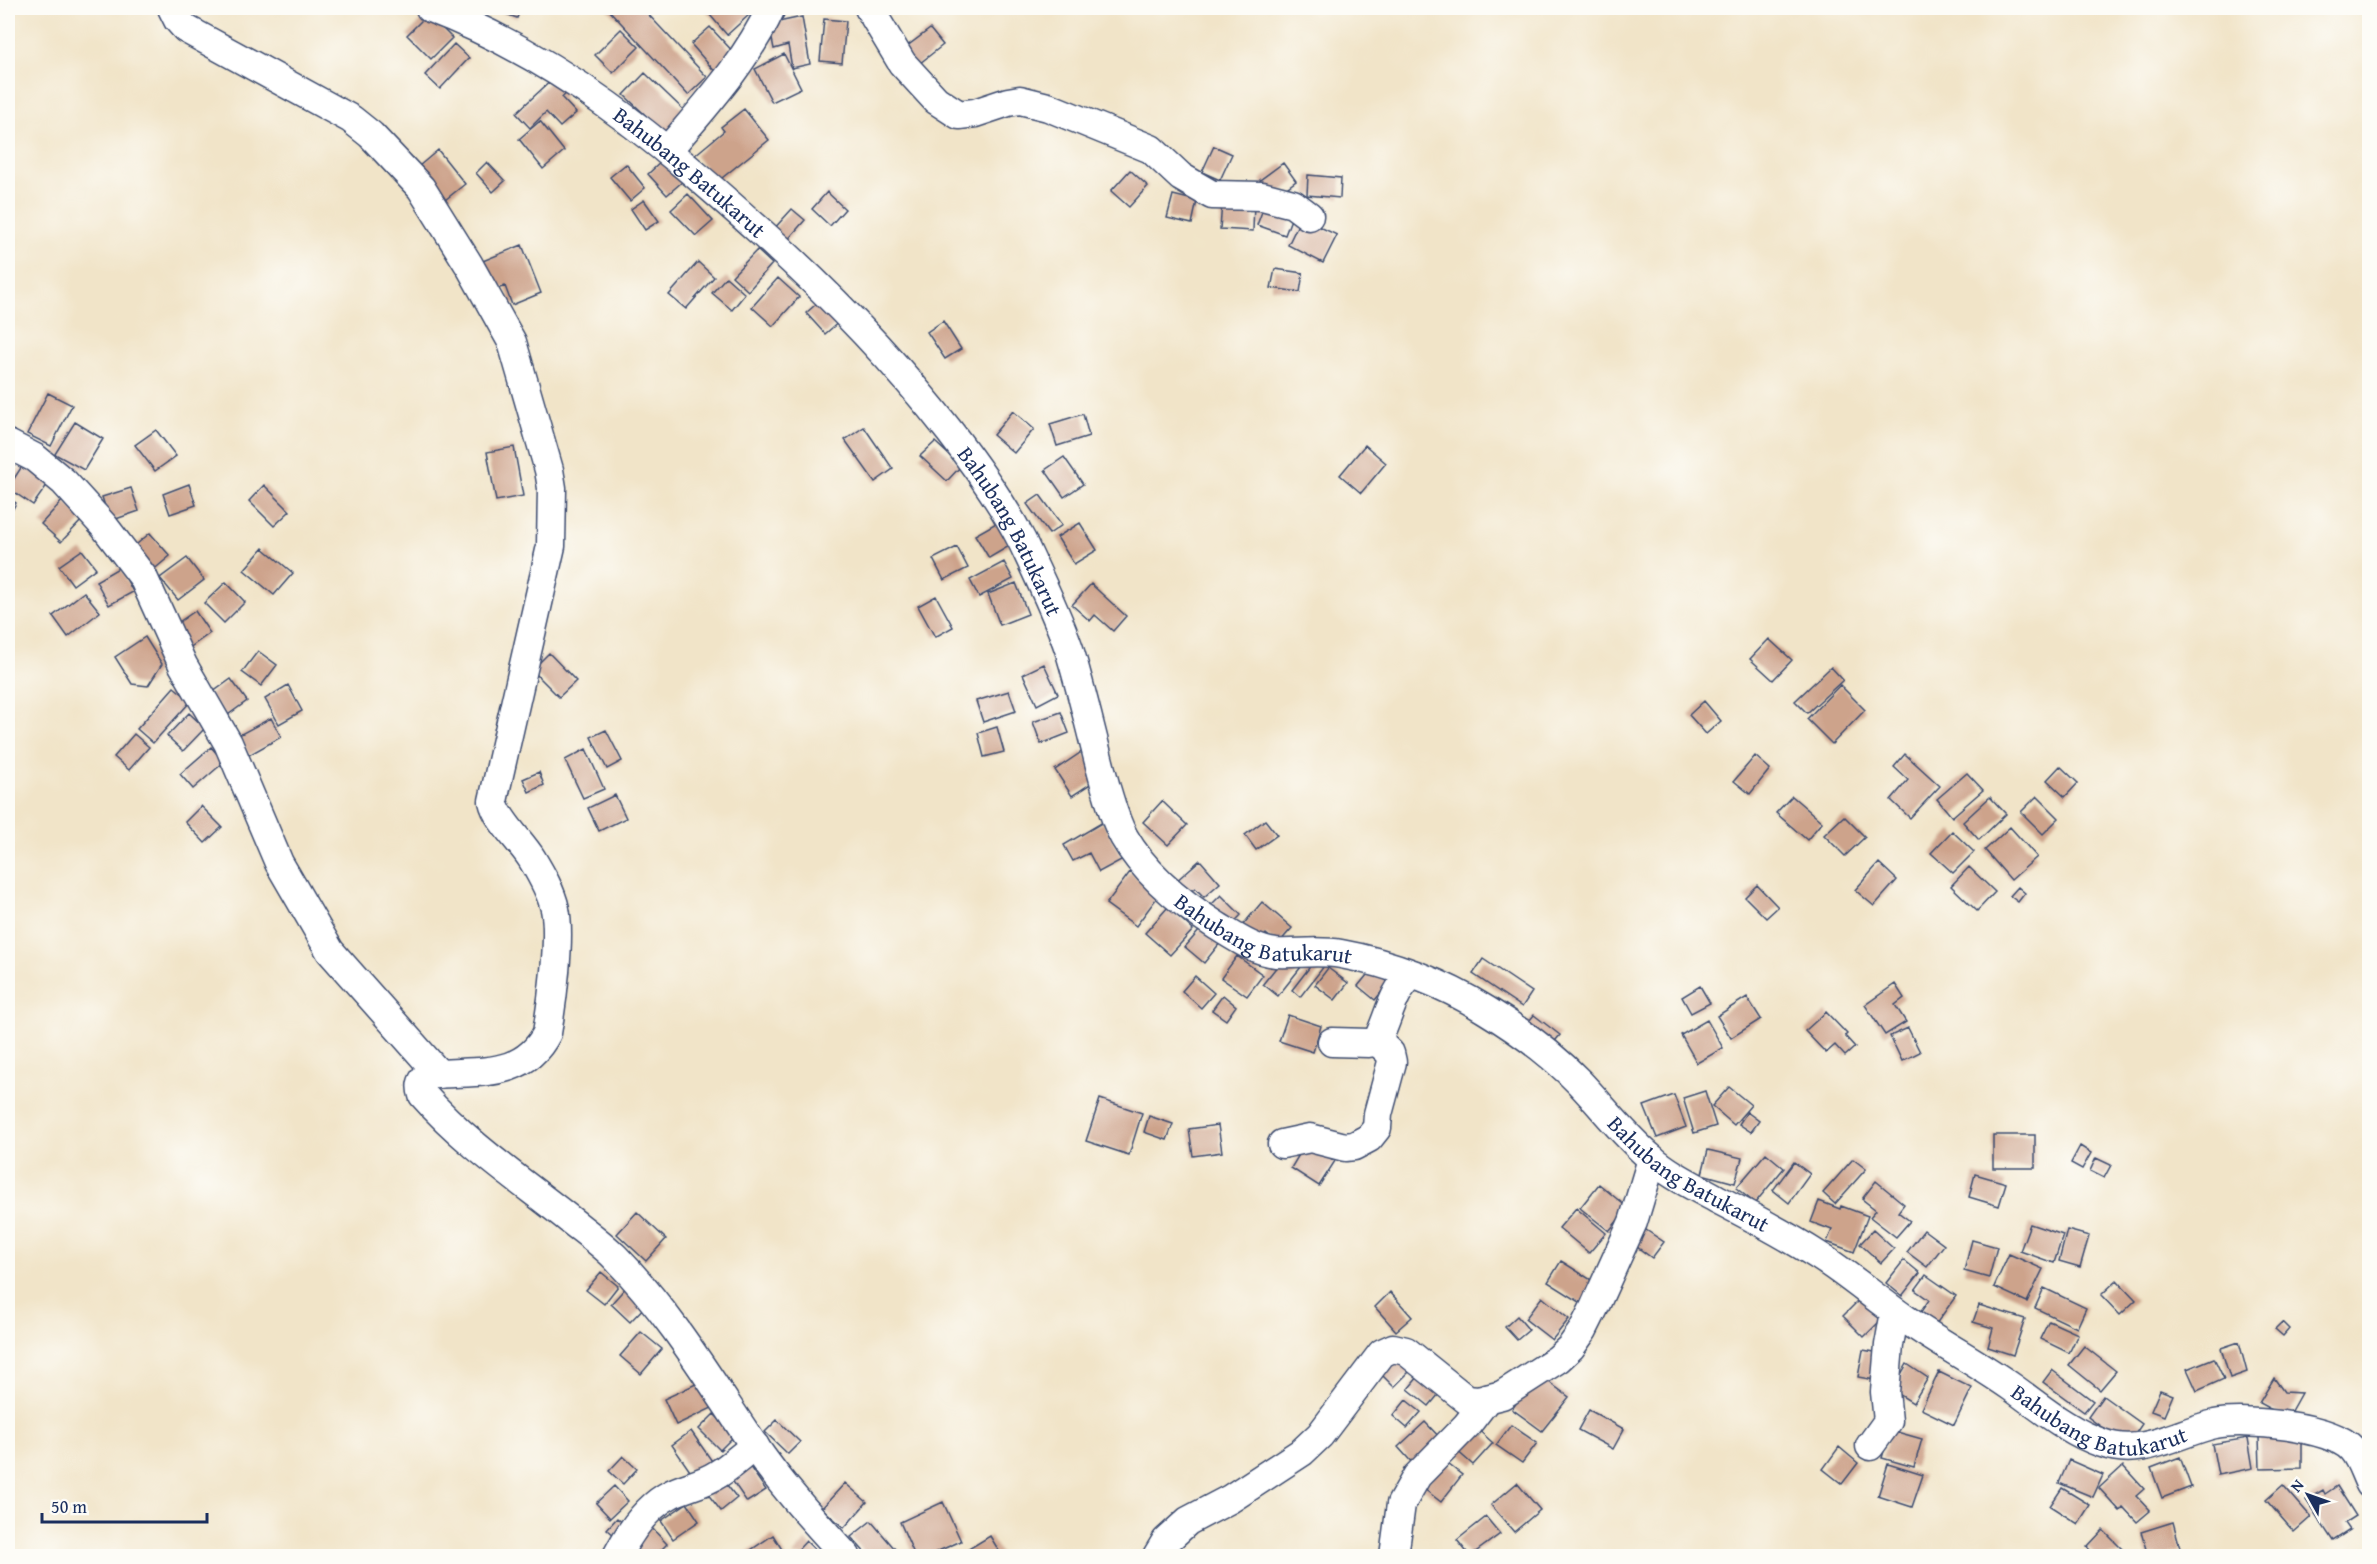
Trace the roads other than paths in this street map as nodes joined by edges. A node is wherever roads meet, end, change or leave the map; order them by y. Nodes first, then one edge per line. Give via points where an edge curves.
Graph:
1 (171, 8) edge
2 (430, 8) edge
3 (771, 8) edge
4 (869, 8) edge
5 (667, 151) junction
6 (1309, 216) dead end
7 (8, 444) edge
8 (1412, 975) junction
9 (1377, 1041) junction
10 (1332, 1042) dead end
11 (439, 1074) junction
12 (1282, 1144) dead end
13 (1652, 1159) junction
14 (1895, 1312) junction
15 (1487, 1399) junction
16 (755, 1446) junction
17 (1870, 1446) dead end
18 (2370, 1484) edge
19 (617, 1557) edge
20 (846, 1557) edge
21 (1157, 1557) edge
22 (1394, 1557) edge

1 - 11 street via 181,26 351,119 421,188 512,342 549,470 551,546 493,801 531,858 555,909 557,927 548,1027 542,1043 512,1067
2 - 5 street, Bahubang Batukarut via 511,43 561,72
3 - 5 street via 762,28 718,91
4 - 6 street via 902,63 936,100 959,115 1020,100 1048,107 1151,149 1181,177 1212,195 1262,196 1293,204
5 - 8 street, Bahubang Batukarut via 823,287 921,395 998,498 1022,541 1068,646 1114,814 1141,861 1184,904 1259,949 1271,953 1336,953
7 - 11 street via 36,458 64,482 143,577 183,664 228,742 279,863 330,951
8 - 9 street via 1397,992
8 - 13 street, Bahubang Batukarut via 1484,1008 1528,1038 1576,1078
9 - 10 street
9 - 12 street via 1390,1053 1392,1062 1377,1128 1369,1138 1345,1147 1310,1138
11 - 16 street via 422,1080 423,1095 483,1151 613,1256 667,1316
13 - 14 street, Bahubang Batukarut via 1809,1250
13 - 15 street via 1633,1222 1583,1330 1558,1359 1502,1395
14 - 17 street via 1885,1392 1888,1420
14 - 18 street, Bahubang Batukarut via 2098,1443 2131,1449 2170,1441 2219,1423 2320,1431 2350,1447 2360,1459
15 - 21 street via 1467,1400 1416,1356 1392,1348 1382,1353 1320,1435 1302,1452 1188,1521 1166,1540
15 - 22 street via 1417,1476 1401,1504
16 - 19 street via 696,1487 668,1495 659,1502 635,1527
16 - 20 street

